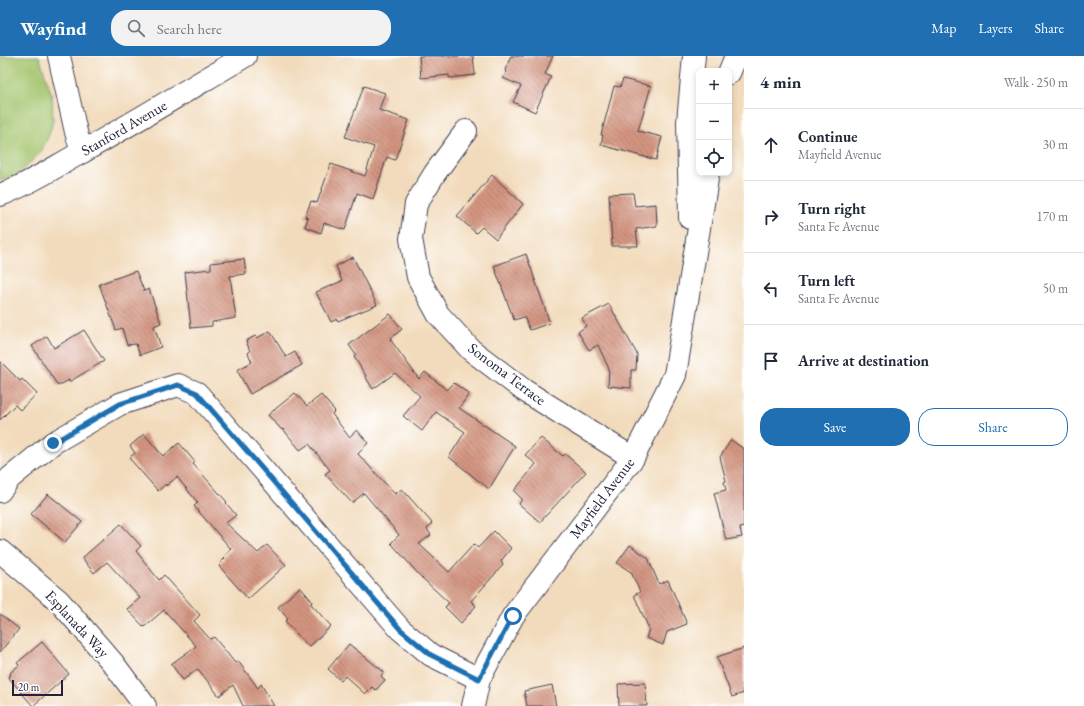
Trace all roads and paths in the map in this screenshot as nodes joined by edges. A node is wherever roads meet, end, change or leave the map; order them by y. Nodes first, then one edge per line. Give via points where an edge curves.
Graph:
1 (59, 56) edge
2 (245, 56) edge
3 (694, 56) edge
4 (736, 56) edge
5 (731, 68) edge
6 (466, 131) dead end
7 (82, 152) junction
8 (707, 176) edge
9 (0, 195) edge
10 (691, 273) junction
11 (633, 458) junction
12 (0, 491) edge
13 (0, 551) edge
14 (479, 679) junction
15 (145, 706) edge
16 (473, 706) edge

1 - 7 street
2 - 7 street, Stanford Avenue
3 - 10 street, Mayfield Avenue via 688,122
4 - 5 street
6 - 11 street, Sonoma Terrace via 416,204 411,239 418,277 438,314 471,350 525,391
7 - 9 street, Stanford Avenue
8 - 10 street, Mayfield Avenue
10 - 11 street, Mayfield Avenue via 675,375
11 - 14 street, Mayfield Avenue via 513,616
12 - 14 street via 10,478 53,443 120,404 178,385 197,393 400,629 431,655
13 - 15 street, Esplanada Way via 59,601 113,663
14 - 16 street, Mayfield Avenue

